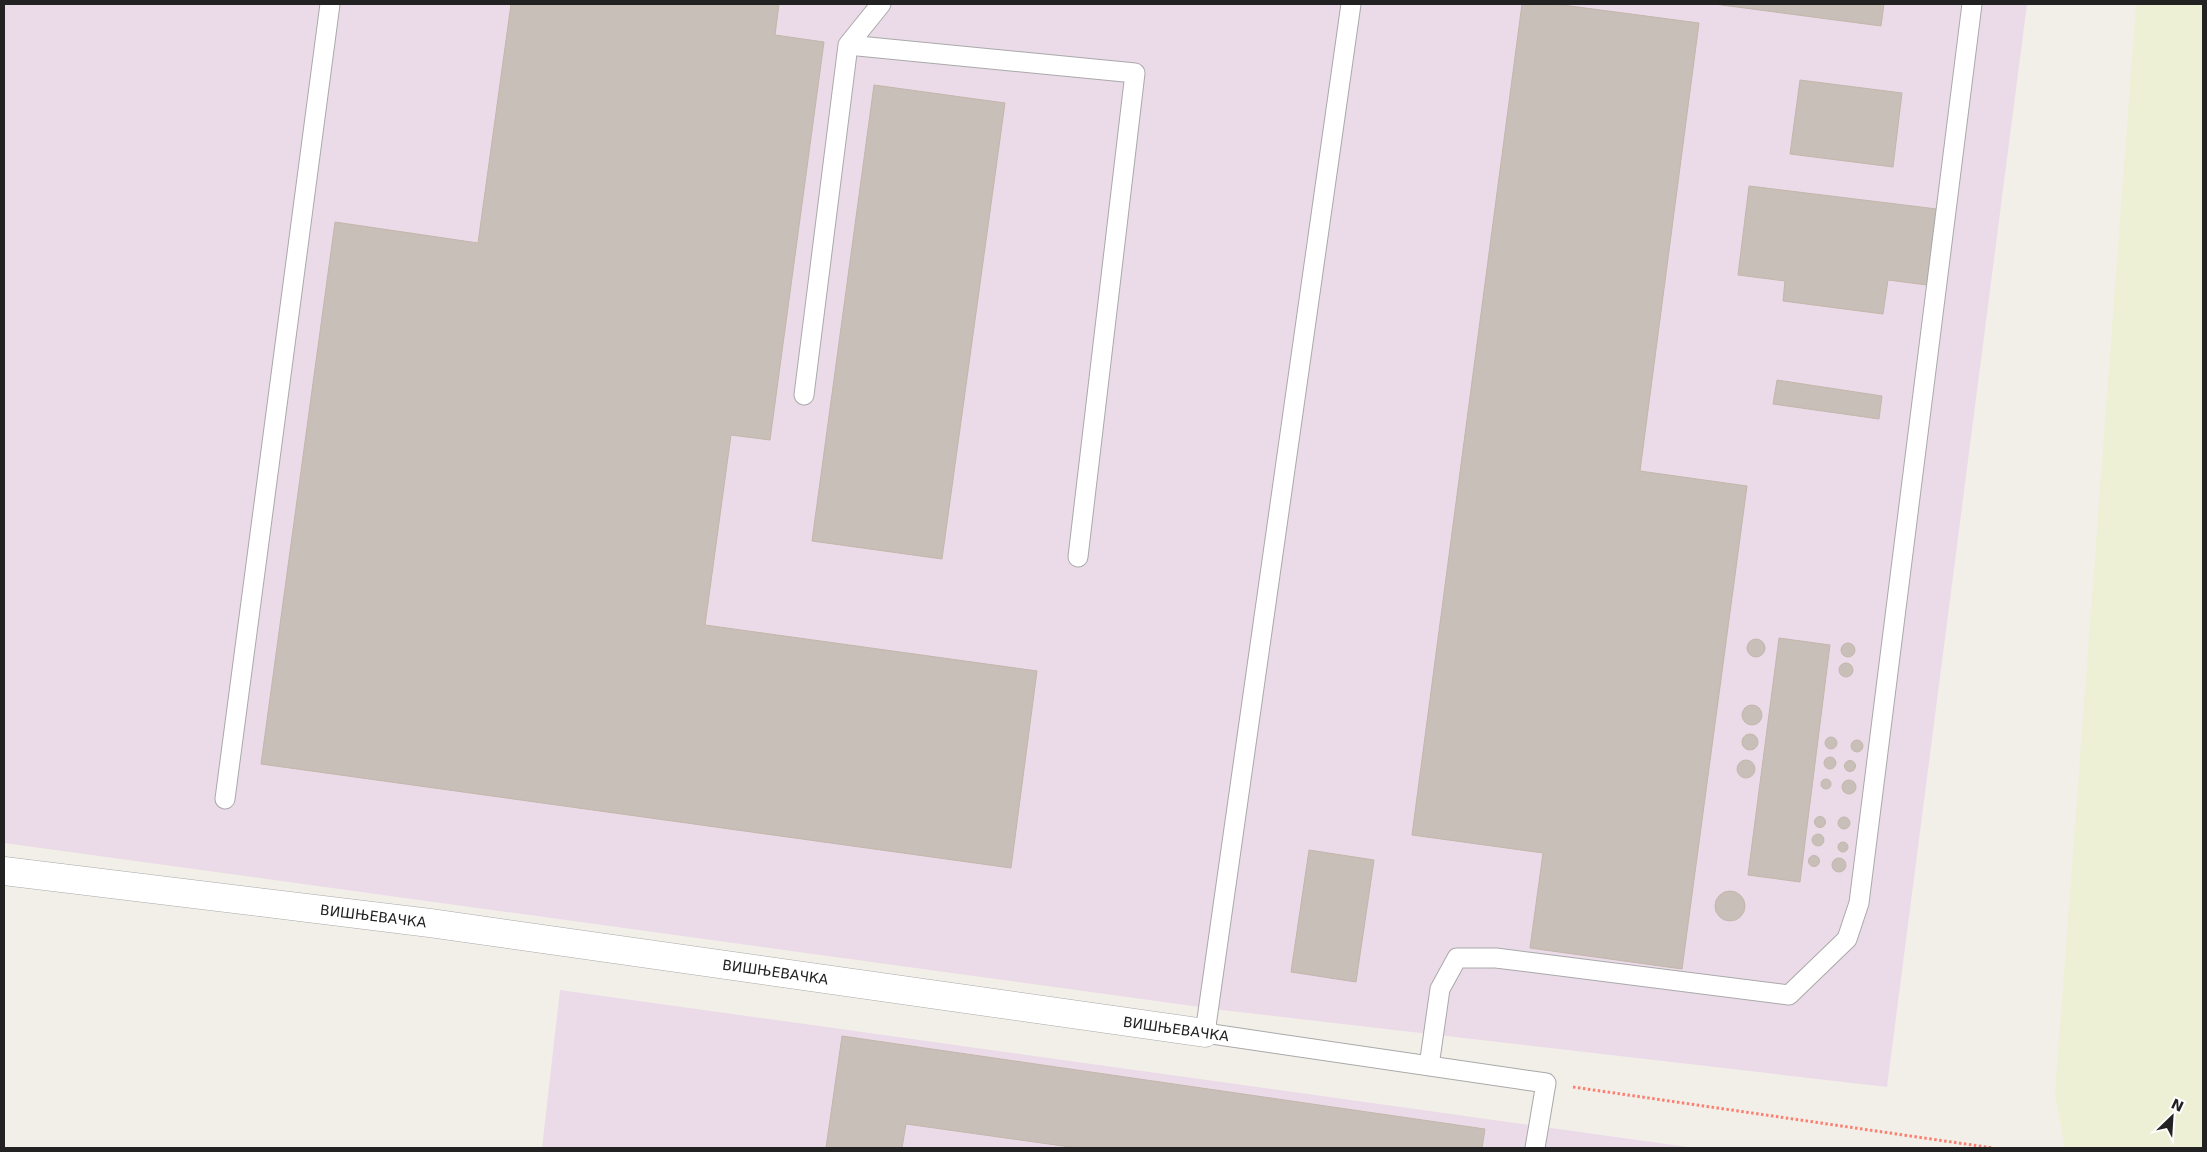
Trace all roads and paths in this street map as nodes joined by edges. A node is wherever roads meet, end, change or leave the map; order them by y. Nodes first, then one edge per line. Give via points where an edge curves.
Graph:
1 (330, 4) edge
2 (881, 4) edge
3 (1351, 4) edge
4 (1972, 4) edge
5 (848, 45) junction
6 (804, 395) dead end
7 (1078, 557) dead end
8 (225, 799) dead end
9 (4, 871) edge
10 (1205, 1033) junction
11 (1429, 1066) junction
12 (1546, 1083) junction
13 (1535, 1148) edge
14 (1993, 1148) edge

1 - 8 lane
2 - 5 lane
3 - 10 lane
4 - 11 lane via 1860,903 1847,939 1790,995 1496,958 1457,958 1440,989
5 - 6 lane
5 - 7 lane via 1135,73
9 - 10 street, ВИШЊЕВАЧКА via 430,922
10 - 11 lane, ВИШЊЕВАЧКА
11 - 12 lane, ВИШЊЕВАЧКА
12 - 13 lane
12 - 14 path

